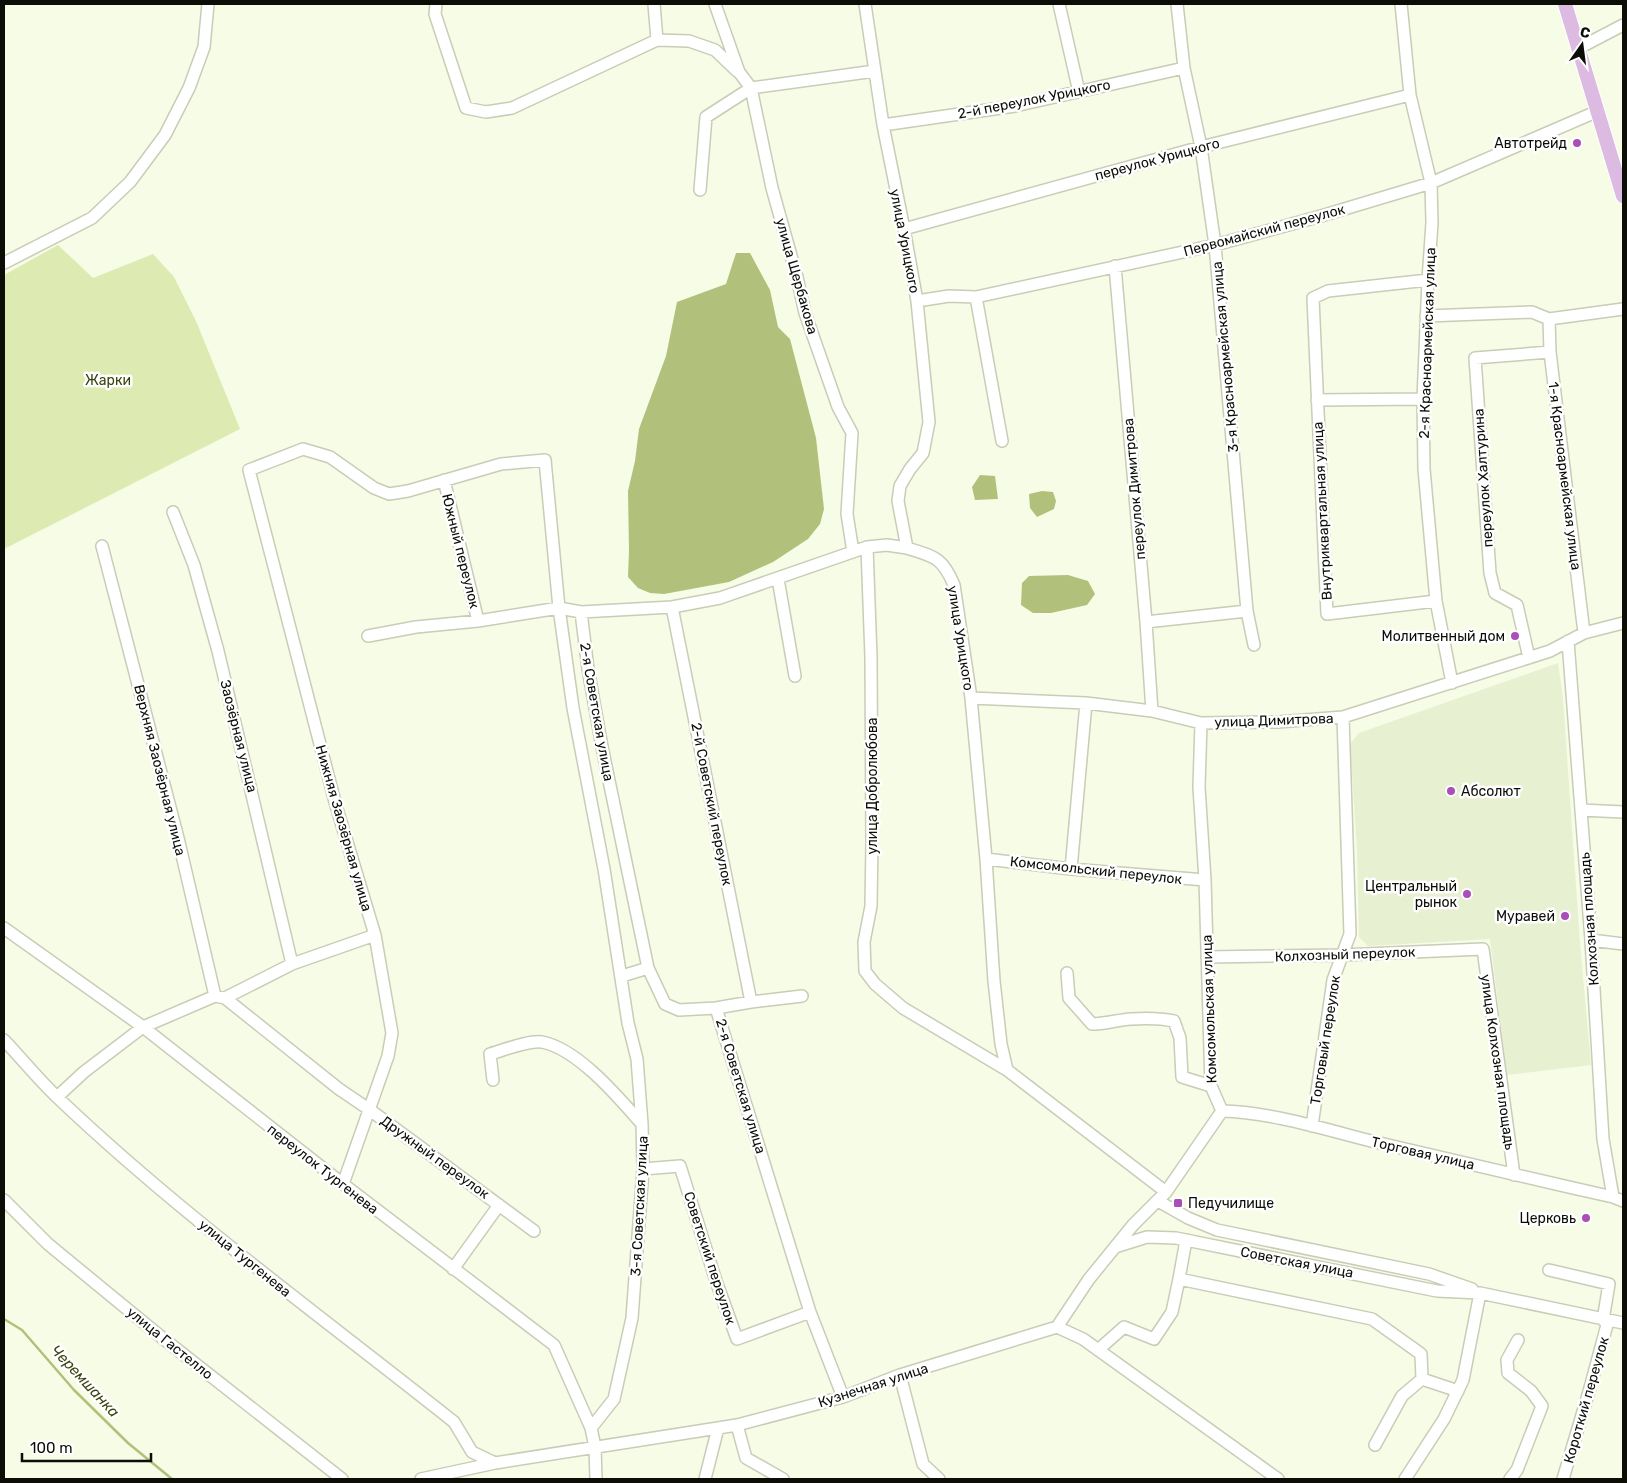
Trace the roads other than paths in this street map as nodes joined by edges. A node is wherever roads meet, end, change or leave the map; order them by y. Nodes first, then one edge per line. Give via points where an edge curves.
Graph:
1 (208, 4) edge
2 (436, 4) edge
3 (654, 4) edge
4 (715, 4) edge
5 (865, 4) edge
6 (1059, 4) edge
7 (1177, 4) edge
8 (1401, 4) edge
9 (1564, 4) edge
10 (1623, 25) edge
11 (657, 40) junction
12 (1579, 48) junction
13 (1184, 68) junction
14 (875, 70) junction
15 (739, 72) junction
16 (751, 88) junction
17 (1079, 92) junction
18 (1410, 95) junction
19 (1598, 112) junction
20 (883, 126) junction
21 (1201, 147) junction
22 (1431, 183) junction
23 (700, 190) dead end
24 (1623, 196) edge
25 (904, 229) junction
26 (1215, 245) junction
27 (4, 263) edge
28 (1115, 266) junction
29 (1428, 280) junction
30 (976, 297) junction
31 (917, 301) junction
32 (1623, 309) edge
33 (1426, 316) junction
34 (1548, 319) junction
35 (1550, 352) junction
36 (1423, 399) junction
37 (1317, 400) junction
38 (1002, 442) dead end
39 (444, 480) junction
40 (173, 512) dead end
41 (102, 546) dead end
42 (867, 547) junction
43 (907, 548) junction
44 (853, 552) junction
45 (778, 579) junction
46 (1436, 601) junction
47 (672, 607) junction
48 (559, 608) junction
49 (1247, 611) junction
50 (581, 612) junction
51 (478, 621) junction
52 (1146, 622) junction
53 (1623, 623) edge
54 (1584, 633) junction
55 (368, 636) dead end
56 (1568, 641) junction
57 (1254, 645) dead end
58 (1529, 658) junction
59 (795, 676) dead end
60 (1452, 683) junction
61 (971, 698) junction
62 (1086, 703) junction
63 (1152, 711) junction
64 (1344, 717) junction
65 (1201, 722) junction
66 (1581, 810) junction
67 (1623, 812) edge
68 (986, 859) junction
69 (1071, 869) junction
70 (1205, 880) junction
71 (4, 928) edge
72 (375, 935) junction
73 (1591, 940) junction
74 (1623, 944) edge
75 (1483, 948) joint
76 (1342, 955) junction
77 (1207, 957) junction
78 (292, 964) junction
79 (648, 968) junction
80 (1067, 973) dead end
81 (622, 976) junction
82 (802, 996) dead end
83 (220, 997) junction
84 (751, 1002) junction
85 (716, 1008) junction
86 (903, 1008) joint
87 (143, 1027) junction
88 (4, 1040) edge
89 (1007, 1070) junction
90 (493, 1080) dead end
91 (1211, 1086) junction
92 (57, 1097) junction
93 (370, 1110) junction
94 (1222, 1111) junction
95 (642, 1124) junction
96 (1312, 1126) junction
97 (643, 1169) junction
98 (1514, 1175) junction
99 (343, 1184) junction
100 (1162, 1197) junction
101 (1618, 1199) edge
102 (4, 1200) edge
103 (499, 1205) junction
104 (534, 1231) dead end
105 (1186, 1240) junction
106 (1114, 1248) junction
107 (453, 1269) junction
108 (1549, 1270) dead end
109 (1179, 1279) junction
110 (1480, 1293) junction
111 (810, 1312) junction
112 (1606, 1320) junction
113 (1623, 1323) edge
114 (1057, 1327) junction
115 (1518, 1340) dead end
116 (1098, 1350) junction
117 (900, 1375) junction
118 (1422, 1379) junction
119 (1458, 1391) junction
120 (842, 1397) junction
121 (737, 1425) junction
122 (591, 1428) junction
123 (718, 1428) junction
124 (1375, 1444) dead end
125 (595, 1447) junction
126 (495, 1463) junction
127 (342, 1479) edge
128 (421, 1479) edge
129 (596, 1479) edge
130 (705, 1479) edge
131 (783, 1479) edge
132 (939, 1479) edge
133 (1278, 1479) edge
134 (1404, 1479) edge
135 (1510, 1479) edge
136 (1563, 1479) edge

1 - 27 street via 204,47 189,88 165,135 130,182 92,218
2 - 11 street via 435,14 466,108 486,112 512,108
3 - 11 street
4 - 15 street, улица Щербакова
5 - 14 street, улица Урицкого
6 - 17 street
7 - 13 street, 3-я Красноармейская улица
8 - 18 street, 2-я Красноармейская улица
9 - 12 main road
10 - 12 street
11 - 15 street via 689,41 715,50
12 - 19 main road
13 - 17 street, 2-й переулок Урицкого
13 - 21 street, 3-я Красноармейская улица
14 - 16 street
14 - 20 street, улица Урицкого
15 - 16 street, улица Щербакова
16 - 23 street via 706,116
16 - 44 street, улица Щербакова via 772,188 805,313 838,407 852,432 847,514
17 - 20 street, 2-й переулок Урицкого via 1015,106
18 - 21 street, переулок Урицкого
18 - 22 street, 2-я Красноармейская улица
19 - 22 street, Первомайский переулок
19 - 24 main road
20 - 25 street, улица Урицкого
21 - 25 street, переулок Урицкого
21 - 26 street, 3-я Красноармейская улица
22 - 26 street, Первомайский переулок
22 - 29 street, 2-я Красноармейская улица
25 - 31 street, улица Урицкого
26 - 28 street, Первомайский переулок
26 - 49 street, 3-я Красноармейская улица
28 - 30 street, Первомайский переулок
28 - 52 street, переулок Димитрова
29 - 33 street, 2-я Красноармейская улица
29 - 37 street, Внутриквартальная улица via 1328,291 1313,298
30 - 31 street, Первомайский переулок via 949,296
30 - 38 street
31 - 43 street, улица Урицкого via 929,427 923,453 900,486 898,501
32 - 34 street
33 - 34 street via 1532,312
33 - 36 street, 2-я Красноармейская улица
34 - 35 street, 1-я Красноармейская улица
35 - 54 street, 1-я Красноармейская улица
35 - 58 street, переулок Халтурина via 1475,358 1490,573 1495,593 1517,605
36 - 37 street
36 - 46 street, 2-я Красноармейская улица via 1424,469
37 - 46 street, Внутриквартальная улица via 1327,614
39 - 48 street via 501,464 545,460
39 - 51 street, Южный переулок
39 - 72 street, Нижняя Заозёрная улица via 389,494 374,488 330,458 303,449 249,470 335,802
40 - 78 street, Заозёрная улица via 194,565 218,651
41 - 83 street, Верхняя Заозёрная улица
42 - 43 street
42 - 44 street
42 - 86 street, улица Добролюбова via 872,843 871,906 864,942 865,971
43 - 61 street, улица Урицкого via 935,558 946,568 954,585
44 - 45 street
45 - 47 street via 720,598
45 - 59 street
46 - 60 street, 2-я Красноармейская улица
47 - 50 street
47 - 84 street, 2-й Советский переулок
48 - 50 street
48 - 51 street
48 - 81 street via 573,708
49 - 52 street
49 - 57 street, 3-я Красноармейская улица
50 - 79 street, 2-я Советская улица via 600,737
51 - 55 street
52 - 63 street, переулок Димитрова
53 - 54 street, улица Димитрова
54 - 56 street, улица Димитрова
56 - 58 street, улица Димитрова
56 - 66 street, Колхозная площадь
58 - 60 street, улица Димитрова
60 - 64 street, улица Димитрова
61 - 62 street, улица Димитрова
61 - 68 street, улица Урицкого
62 - 63 street, улица Димитрова
62 - 69 street
63 - 65 street, улица Димитрова
64 - 65 street, улица Димитрова via 1278,722
64 - 76 street, Торговый переулок via 1350,934
65 - 70 street, Комсомольская улица via 1199,787
66 - 67 street
66 - 73 street, Колхозная площадь
68 - 69 street, Комсомольский переулок
68 - 89 street, улица Урицкого via 995,990
69 - 70 street, Комсомольский переулок
70 - 77 street, Комсомольская улица
71 - 87 street, переулок Тургенева
72 - 78 street
72 - 93 street, Нижняя Заозёрная улица via 392,1033
73 - 74 street
73 - 101 street, Колхозная площадь via 1603,1139
75 - 76 street, Колхозный переулок
75 - 98 street, улица Колхозная площадь
76 - 77 street, Колхозный переулок
76 - 96 street, Торговый переулок via 1333,980
77 - 91 street, Комсомольская улица
78 - 83 street
79 - 81 street
79 - 85 street, 2-я Советская улица via 665,1004 679,1010
80 - 91 street via 1069,998 1092,1024 1129,1019 1174,1020 1180,1038 1182,1077
81 - 95 street via 628,1022 638,1059
82 - 84 street
83 - 87 street
83 - 93 street via 236,1004 339,1089
84 - 85 street
85 - 111 street, 2-я Советская улица
86 - 89 street, Советская улица
87 - 92 street
87 - 99 street, переулок Тургенева
88 - 92 street, улица Тургенева
89 - 100 street, Советская улица
90 - 95 street, 3-я Советская улица via 490,1054 542,1042 566,1051 608,1086
91 - 94 street, Комсомольская улица
92 - 126 street, улица Тургенева via 154,1185 454,1422 472,1452
93 - 99 street, Нижняя Заозёрная улица
93 - 103 street, Дружный переулок
94 - 96 street, Торговая улица
94 - 100 street
95 - 97 street, 3-я Советская улица
96 - 98 street, Торговая улица
97 - 111 street, Советский переулок via 680,1166 736,1339
97 - 122 street, 3-я Советская улица via 632,1318 614,1399
98 - 101 street, Торговая улица
99 - 107 street, переулок Тургенева
100 - 106 street
100 - 110 street, Советская улица via 1188,1218 1217,1230 1429,1274
102 - 127 street, улица Гастелло via 48,1244
103 - 104 street, Дружный переулок
103 - 107 street, Дружный переулок
105 - 106 street, Советская улица via 1147,1237
105 - 109 street
105 - 110 street, Советская улица via 1437,1290
106 - 114 street
107 - 122 street, переулок Тургенева via 554,1345
108 - 112 street, Короткий переулок via 1609,1284
109 - 116 street via 1172,1312 1154,1338 1124,1327
109 - 118 street via 1372,1319 1420,1354
110 - 112 street, Советская улица
110 - 119 street
111 - 120 street, 2-я Советская улица
112 - 113 street, Советская улица
112 - 136 street, Короткий переулок
114 - 116 street
114 - 117 street, Кузнечная улица
115 - 135 street via 1508,1360 1508,1373 1531,1391 1542,1406 1517,1470
116 - 133 street
117 - 120 street, Кузнечная улица
117 - 132 street via 923,1464
118 - 119 street
118 - 124 street via 1402,1396
119 - 134 street via 1444,1419
120 - 121 street, Кузнечная улица
121 - 123 street, Кузнечная улица
121 - 131 street via 746,1458
122 - 125 street, переулок Тургенева
123 - 125 street, Кузнечная улица
123 - 130 street
125 - 126 street, Кузнечная улица
125 - 129 street, переулок Тургенева
126 - 128 street, Кузнечная улица

